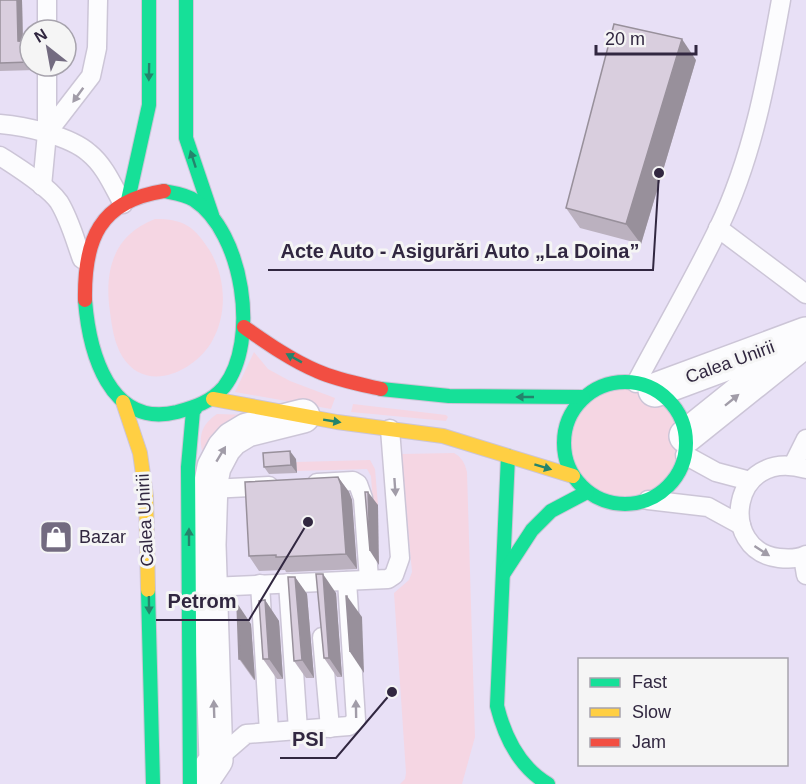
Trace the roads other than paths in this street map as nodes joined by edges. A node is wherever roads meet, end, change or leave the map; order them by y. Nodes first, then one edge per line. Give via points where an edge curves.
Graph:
1 (47, 0) edge
2 (98, 0) edge
3 (149, 0) edge
4 (186, 0) edge
5 (781, 0) edge
6 (47, 18) edge
7 (47, 78) edge
8 (0, 124) edge
9 (47, 133) junction
10 (0, 156) edge
11 (42, 186) junction
12 (126, 202) junction
13 (212, 215) junction
14 (718, 228) junction
15 (84, 267) junction
16 (806, 294) edge
17 (244, 327) junction
18 (806, 334) edge
19 (806, 340) edge
20 (645, 386) junction
21 (583, 398) junction
22 (213, 399) junction
23 (123, 402) junction
24 (195, 409) junction
25 (303, 416) junction
26 (390, 429) junction
27 (806, 439) edge
28 (685, 446) junction
29 (508, 456) junction
30 (799, 467) edge
31 (573, 476) junction
32 (750, 481) junction
33 (210, 489) junction
34 (587, 492) junction
35 (648, 500) junction
36 (741, 525) junction
37 (805, 562) edge
38 (504, 573) junction
39 (369, 579) junction
40 (347, 580) junction
41 (288, 583) junction
42 (260, 584) junction
43 (210, 587) junction
44 (321, 619) edge
45 (330, 728) junction
46 (298, 730) junction
47 (268, 732) junction
48 (208, 772) edge
49 (153, 784) edge
50 (190, 784) edge
51 (548, 784) edge

1 - 6 lane
2 -> 9 lane via 97,48 91,76
3 -> 12 main road via 149,105
13 -> 4 main road via 186,138
5 - 14 lane via 754,130
7 - 9 lane
8 - 9 lane
9 - 11 lane
9 - 12 lane via 89,152
10 - 11 lane
11 - 15 lane via 58,200 70,222
12 - 13 main road via 145,193 164,191 197,201
12 - 15 main road via 111,211 92,237
13 - 17 main road via 232,248 243,300
14 - 16 lane
14 - 20 lane
15 - 23 main road via 85,306 97,364
21 -> 17 main road via 432,396 372,387 319,371
17 - 22 main road via 239,356
18 - 20 street, Calea Unirii
28 -> 19 street, Calea Unirii
20 - 21 main road via 617,382 599,387
20 - 28 main road via 670,401 681,417
21 - 31 main road via 565,426 563,443
22 - 24 main road
22 - 25 main road
23 - 24 main road via 148,414
23 -> 49 main road, Calea Unirii via 140,453 146,495
50 -> 24 main road via 188,467
25 -> 26 main road
33 -> 25 street via 213,467 232,439 247,430
26 - 29 main road via 443,436
26 -> 39 lane via 400,558 394,575 388,579
27 - 30 lane
28 - 32 lane via 716,472
28 - 35 main road via 678,474
29 -> 31 main road
29 - 38 main road
30 - 32 lane via 777,466
31 - 34 main road
32 - 36 lane via 742,494
33 - 39 lane via 345,481 358,484 363,493
33 - 43 street
34 - 35 main road via 606,502 627,505
34 - 38 main road via 551,511 532,530
35 - 36 lane via 708,507
36 -> 37 lane via 758,550 772,558
38 - 51 main road via 496,706 503,731 515,752 530,771
39 - 40 lane
40 - 41 lane via 318,591
45 -> 40 lane via 349,726 357,714
41 - 42 lane
41 - 46 lane
42 - 43 lane
42 - 47 lane
48 -> 43 street
44 - 45 lane
45 - 46 lane
46 - 47 lane
47 - 48 lane via 246,734

